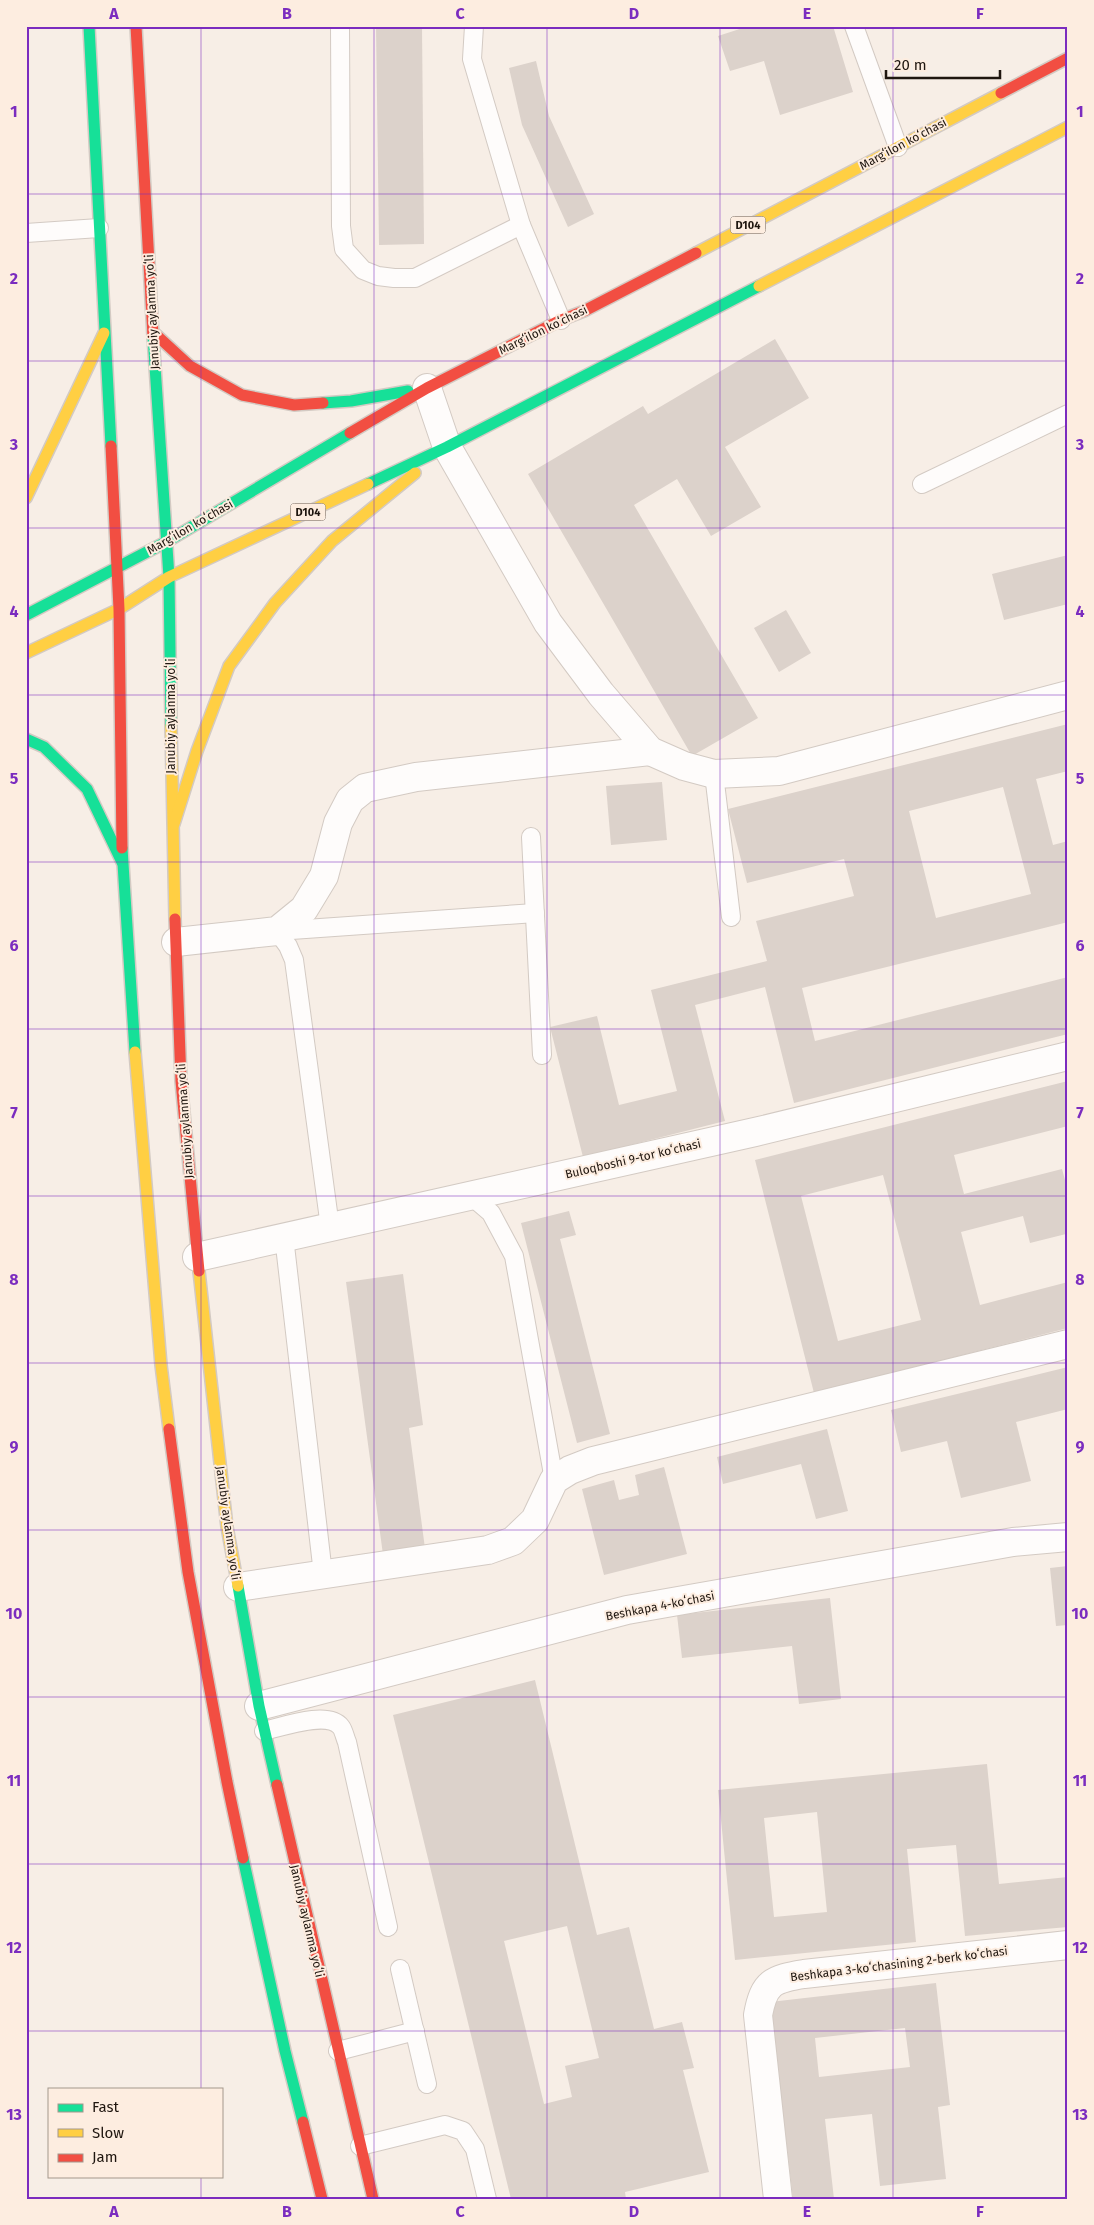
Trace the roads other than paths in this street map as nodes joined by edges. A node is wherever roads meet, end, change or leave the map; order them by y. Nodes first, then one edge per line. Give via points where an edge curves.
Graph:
1 (89, 26) edge
2 (136, 26) edge
3 (340, 26) edge
4 (474, 26) edge
5 (854, 26) edge
6 (1068, 58) edge
7 (1068, 126) edge
8 (898, 147) junction
9 (521, 225) junction
10 (99, 228) junction
11 (26, 232) edge
12 (561, 320) junction
13 (153, 332) junction
14 (104, 333) junction
15 (427, 388) junction
16 (1068, 414) edge
17 (447, 447) junction
18 (922, 484) dead end
19 (26, 498) edge
20 (168, 541) junction
21 (117, 570) junction
22 (169, 577) junction
23 (119, 609) junction
24 (26, 615) edge
25 (26, 653) edge
26 (1068, 695) edge
27 (26, 739) edge
28 (650, 751) junction
29 (714, 774) junction
30 (172, 833) junction
31 (531, 836) dead end
32 (122, 862) junction
33 (535, 913) junction
34 (731, 917) dead end
35 (277, 931) junction
36 (176, 942) junction
37 (542, 1055) dead end
38 (1068, 1056) edge
39 (470, 1196) junction
40 (330, 1227) junction
41 (284, 1237) junction
42 (196, 1257) junction
43 (1068, 1344) edge
44 (554, 1480) junction
45 (1068, 1537) edge
46 (323, 1574) junction
47 (238, 1587) junction
48 (262, 1718) junction
49 (388, 1927) dead end
50 (1068, 1945) edge
51 (400, 1969) dead end
52 (415, 2031) junction
53 (338, 2051) junction
54 (427, 2084) dead end
55 (360, 2146) junction
56 (322, 2199) edge
57 (373, 2199) edge
58 (487, 2199) edge
59 (778, 2199) edge

1 - 10 main road
2 - 13 main road, Janubiy aylanma yoʻli
3 - 9 lane via 341,226 344,249 353,260 363,270 378,276 415,278
4 - 9 lane via 472,59
5 - 8 lane
6 - 8 main road, Margʻilon koʻchasi / D104
7 - 17 main road, D104
8 - 12 main road, Margʻilon koʻchasi / D104
9 - 12 lane
10 - 11 lane
10 - 14 main road
12 - 15 main road, Margʻilon koʻchasi / D104
13 - 15 main road via 190,366 242,395 294,405 351,402
13 - 20 main road, Janubiy aylanma yoʻli
14 - 19 main road
14 - 21 main road
15 - 17 street
15 - 20 main road, Margʻilon koʻchasi / D104
16 - 18 lane
17 - 22 main road, D104
17 - 28 street via 548,622 601,694
17 - 30 main road via 332,541 275,603 229,666 197,751
20 - 21 main road, Margʻilon koʻchasi / D104
20 - 22 main road, Janubiy aylanma yoʻli
21 - 23 main road
21 - 24 main road, Margʻilon koʻchasi / D104
22 - 23 main road, D104
22 - 30 main road, Janubiy aylanma yoʻli
23 - 25 main road, D104
23 - 32 main road
26 - 29 street via 779,771
27 - 32 main road via 44,747 86,789
28 - 29 street via 684,766
28 - 35 street via 416,777 364,788 350,800 338,823 324,876 309,901
29 - 34 lane
30 - 36 main road, Janubiy aylanma yoʻli
31 - 33 lane
32 - 56 main road via 138,1117 162,1365 188,1572 227,1782 285,2051
33 - 35 lane
33 - 37 lane
35 - 36 street
35 - 40 lane via 294,960
36 - 42 main road, Janubiy aylanma yoʻli via 181,1081
38 - 39 street, Buloqboshi 9-tor koʻchasi via 755,1132
39 - 40 street, Buloqboshi 9-tor koʻchasi
39 - 44 lane via 491,1213 514,1256
40 - 41 street, Buloqboshi 9-tor koʻchasi
41 - 42 street, Buloqboshi 9-tor koʻchasi
41 - 46 lane
42 - 47 main road, Janubiy aylanma yoʻli via 227,1527
43 - 44 street via 593,1461
44 - 46 street via 535,1520 513,1541 488,1550
45 - 48 street, Beshkapa 4-koʻchasi via 1013,1542 627,1610
46 - 47 street
47 - 48 main road, Janubiy aylanma yoʻli
48 - 49 lane via 331,1720 341,1727
48 - 53 main road, Janubiy aylanma yoʻli
50 - 59 street, Beshkapa 3-koʻchasining 2-berk koʻchasi via 804,1974 772,1982 765,1989 758,2015
51 - 52 lane
52 - 53 lane
52 - 54 lane
53 - 55 main road, Janubiy aylanma yoʻli
55 - 57 main road, Janubiy aylanma yoʻli
55 - 58 lane via 445,2125 463,2131 475,2150

